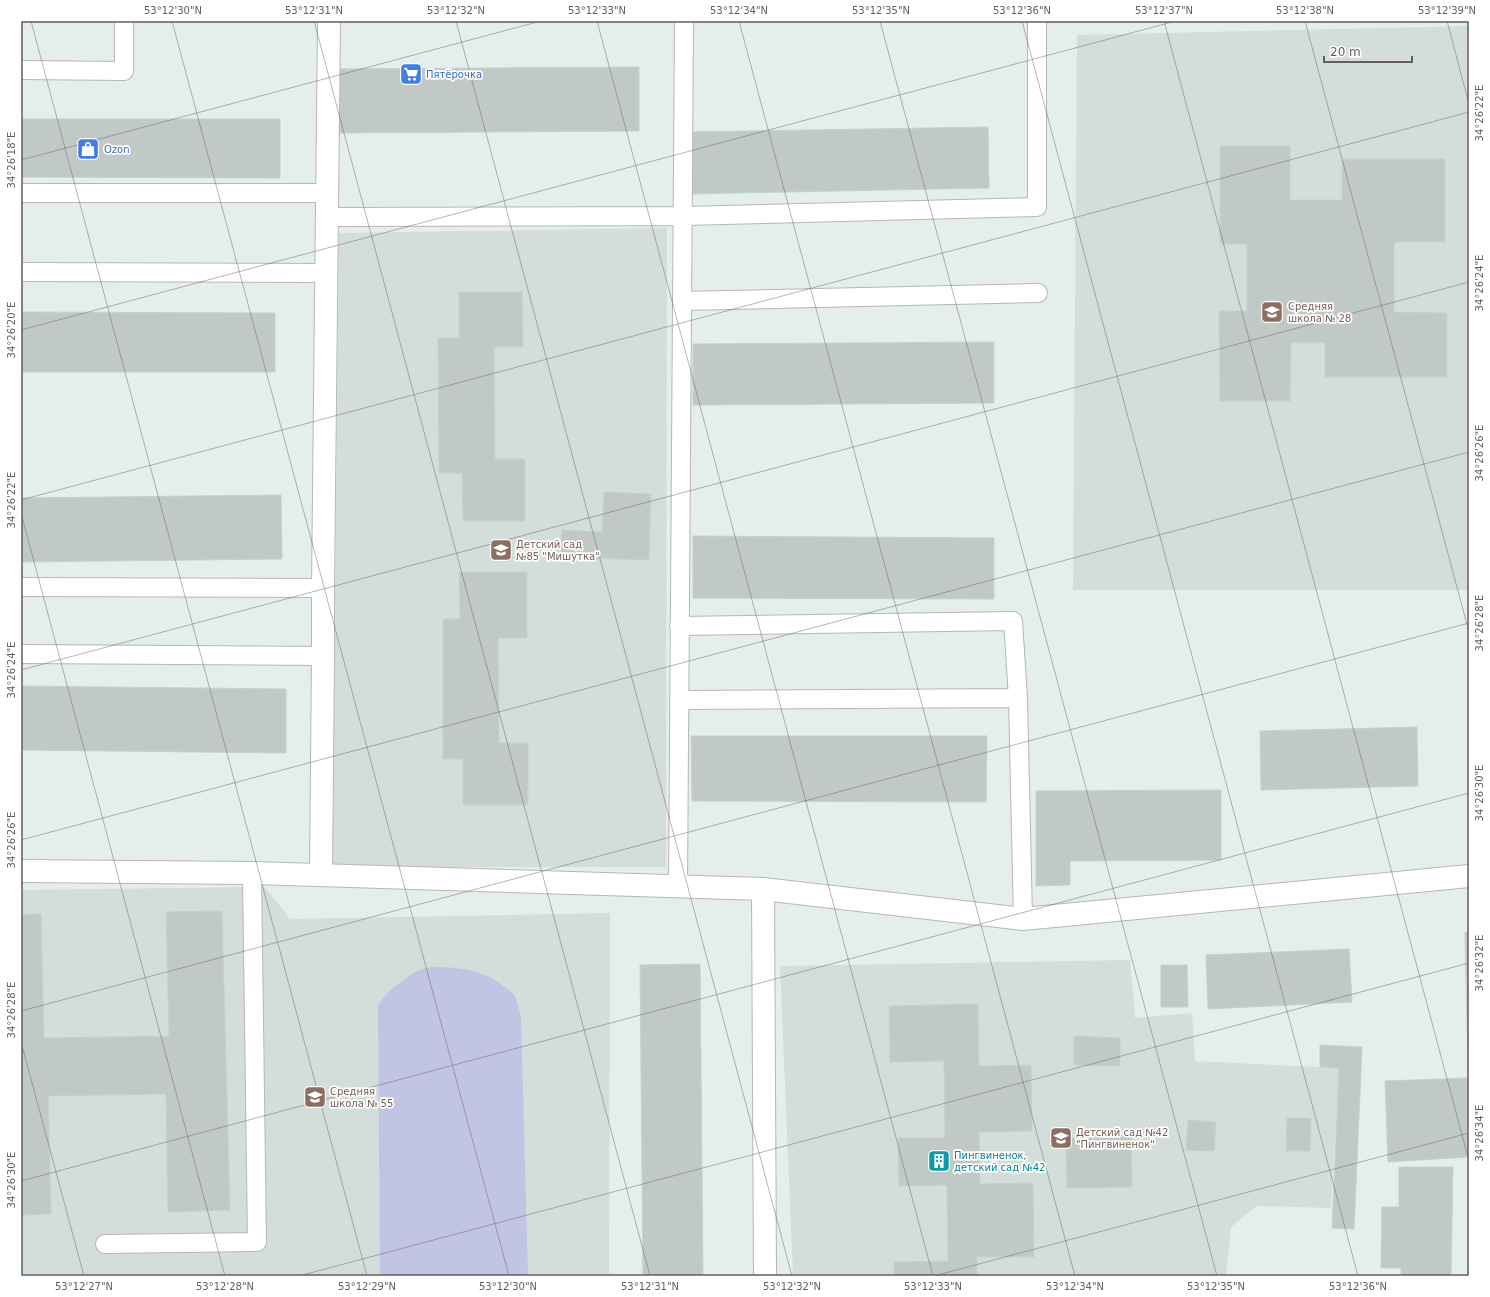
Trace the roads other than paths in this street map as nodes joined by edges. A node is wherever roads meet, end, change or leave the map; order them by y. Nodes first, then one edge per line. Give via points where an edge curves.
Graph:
1 (124, 21) edge
2 (329, 21) edge
3 (684, 21) edge
4 (1037, 21) edge
5 (21, 70) edge
6 (328, 192) junction
7 (21, 194) edge
8 (683, 216) junction
9 (327, 217) junction
10 (21, 272) edge
11 (327, 273) junction
12 (1038, 293) dead end
13 (682, 301) junction
14 (21, 587) edge
15 (322, 588) junction
16 (679, 626) junction
17 (21, 654) edge
18 (323, 656) junction
19 (1018, 698) junction
20 (679, 700) junction
21 (21, 872) edge
22 (252, 873) junction
23 (321, 875) junction
24 (1469, 876) edge
25 (678, 886) junction
26 (763, 889) junction
27 (1023, 919) junction
28 (105, 1244) dead end
29 (765, 1276) edge

1 - 5 lane via 124,71
2 - 6 street
3 - 8 lane
4 - 8 lane via 1037,207
6 - 7 lane
6 - 9 street
8 - 9 lane
8 - 13 lane
9 - 11 street
10 - 11 lane
11 - 15 street
12 - 13 lane
13 - 16 lane
14 - 15 lane
15 - 18 street
16 - 19 lane via 1013,621
16 - 20 lane
17 - 18 lane
18 - 23 street
19 - 20 lane
19 - 27 lane
20 - 25 lane
21 - 22 street
22 - 23 street
22 - 28 lane via 257,1242
23 - 25 street
24 - 27 street
25 - 26 street
26 - 27 street
26 - 29 street

